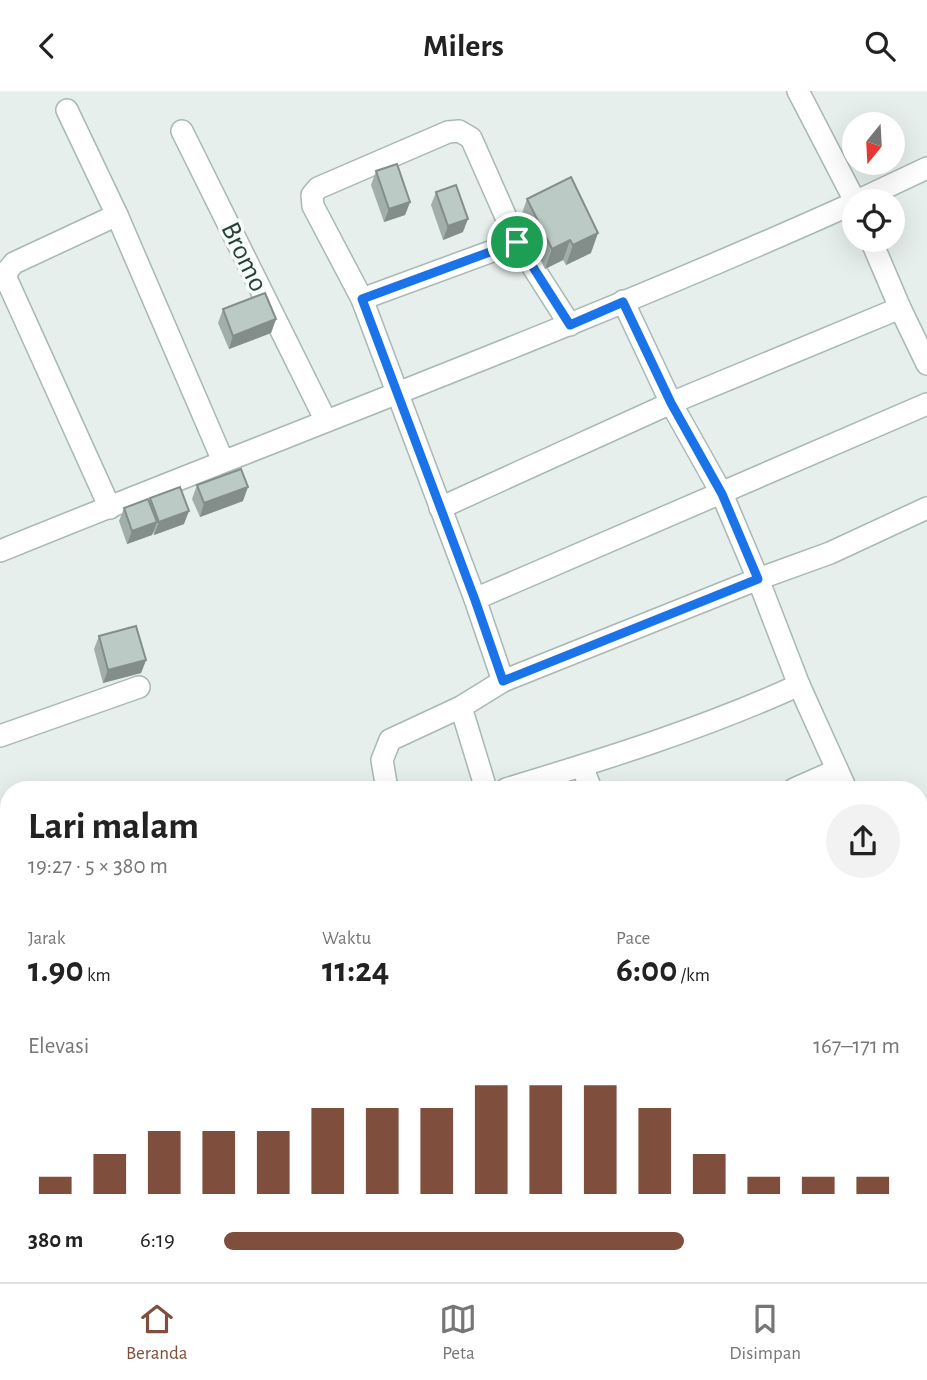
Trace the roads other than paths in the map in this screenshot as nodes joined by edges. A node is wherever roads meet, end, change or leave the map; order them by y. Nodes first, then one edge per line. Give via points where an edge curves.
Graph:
1 (798, 91) edge
2 (67, 110) dead end
3 (182, 131) dead end
4 (920, 172) edge
5 (848, 189) edge
6 (883, 189) edge
7 (842, 208) edge
8 (117, 215) junction
9 (517, 242) junction
10 (876, 252) edge
11 (362, 299) junction
12 (623, 302) junction
13 (900, 308) junction
14 (570, 325) junction
15 (927, 364) edge
16 (397, 394) junction
17 (671, 403) junction
18 (927, 404) edge
19 (326, 421) junction
20 (223, 461) junction
21 (722, 494) junction
22 (110, 508) junction
23 (440, 508) junction
24 (927, 508) edge
25 (3, 542) edge
26 (758, 579) junction
27 (475, 600) junction
28 (503, 681) junction
29 (799, 685) junction
30 (139, 687) dead end
31 (461, 707) junction
32 (0, 736) edge
33 (582, 766) junction
34 (386, 781) edge
35 (484, 781) edge
36 (532, 781) edge
37 (588, 781) edge
38 (838, 781) edge

1 - 5 street
2 - 8 street
3 - 19 street, Bromo
4 - 6 street
7 - 12 street
8 - 20 street
8 - 22 street via 14,263 6,278
9 - 11 street
9 - 11 street via 471,138 459,131 448,132 318,188 312,195 313,206
9 - 14 street
10 - 13 street
11 - 16 street
12 - 14 street
12 - 17 street
13 - 15 street
13 - 17 street
14 - 16 street
16 - 19 street
16 - 23 street
17 - 21 street
17 - 23 street
18 - 21 street
19 - 20 street
20 - 22 street
21 - 26 street
21 - 27 street
22 - 25 street
23 - 27 street
24 - 26 street via 830,553
26 - 28 street
26 - 29 street
27 - 28 street
28 - 31 street
29 - 33 street via 748,708
29 - 38 street
30 - 32 street
31 - 34 street via 390,740 382,760
31 - 35 street
33 - 36 street
33 - 37 street

